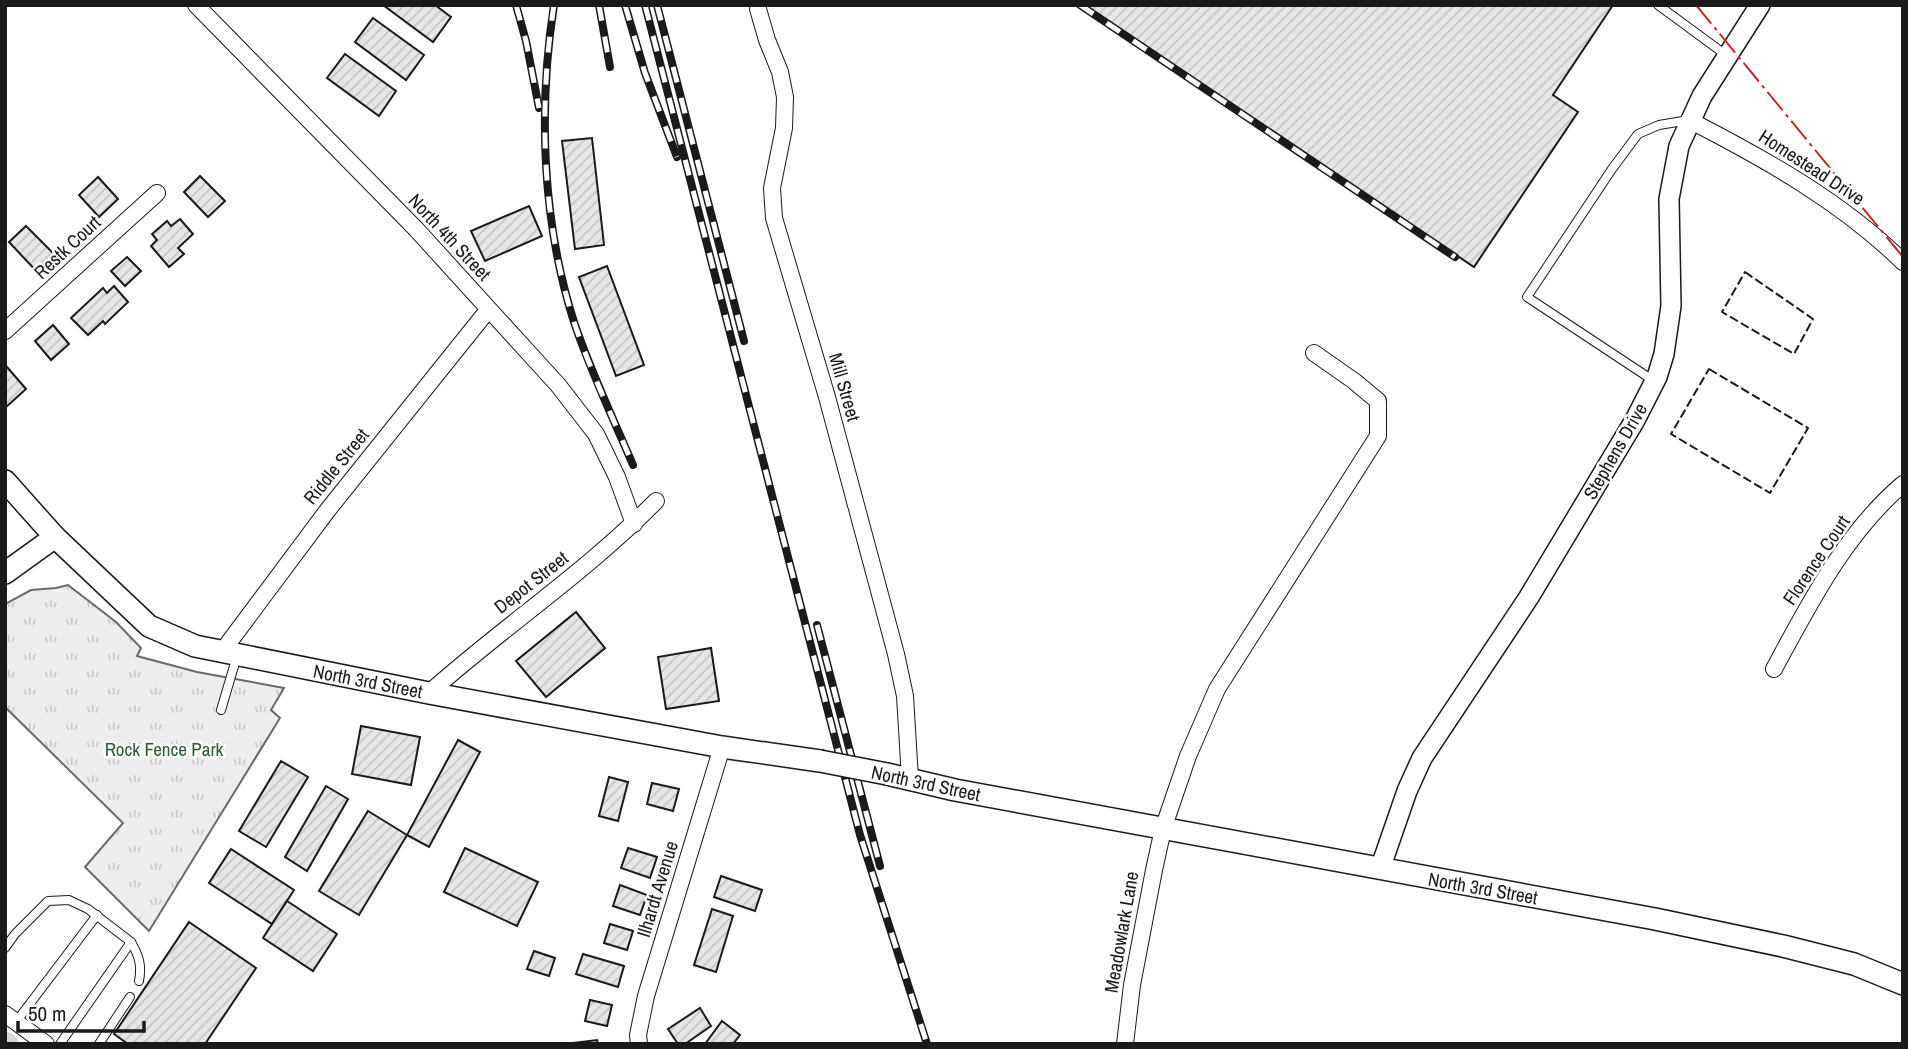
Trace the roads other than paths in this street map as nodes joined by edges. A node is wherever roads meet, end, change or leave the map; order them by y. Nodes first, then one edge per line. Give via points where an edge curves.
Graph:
1 (196, 5) edge
2 (1658, 5) edge
3 (1760, 5) edge
4 (758, 9) dead end
5 (1726, 56) junction
6 (1689, 120) junction
7 (157, 193) dead end
8 (1903, 262) edge
9 (488, 310) junction
10 (5, 331) edge
11 (1314, 353) dead end
12 (1654, 382) junction
13 (5, 481) edge
14 (1903, 484) edge
15 (656, 501) dead end
16 (634, 524) junction
17 (55, 537) junction
18 (5, 573) edge
19 (229, 655) junction
20 (1774, 669) dead end
21 (429, 693) junction
22 (221, 710) dead end
23 (722, 747) junction
24 (910, 779) junction
25 (1163, 829) junction
26 (1380, 869) junction
27 (97, 915) junction
28 (131, 942) junction
29 (5, 947) edge
30 (139, 981) dead end
31 (1903, 984) edge
32 (130, 997) dead end
33 (10, 1018) edge
34 (46, 1044) edge
35 (60, 1044) edge
36 (99, 1044) edge
37 (639, 1044) edge
38 (1125, 1044) edge

1 - 9 street, North 4th Street via 416,229
2 - 5 lane
3 - 5 street, Stephens Drive
4 - 24 street, Mill Street via 785,97 772,188 774,218 896,654 905,696
5 - 6 street, Stephens Drive
6 - 8 street, Homestead Drive via 1793,178 1858,222
6 - 12 street, Stephens Drive via 1673,172 1671,306 1664,354
6 - 12 lane via 1638,134 1527,298
7 - 10 street, Restk Court
9 - 16 street, North 4th Street via 558,385 596,434
9 - 19 street, Riddle Street via 327,511
11 - 25 street, Meadowlark Lane via 1378,401 1378,436 1217,689
12 - 26 street, Stephens Drive via 1529,597 1422,758
13 - 17 main road, North 3rd Street
14 - 20 street, Florence Court via 1848,542
15 - 16 street, Depot Street
16 - 21 street, Depot Street
17 - 18 main road
17 - 19 main road, North 3rd Street via 149,626
19 - 21 main road, North 3rd Street
19 - 22 lane
21 - 23 main road, North 3rd Street
23 - 24 main road, North 3rd Street, bridge
23 - 37 street, Ilhardt Avenue via 646,996
24 - 25 main road, North 3rd Street
25 - 26 main road, North 3rd Street
25 - 38 street, Meadowlark Lane
26 - 31 main road, North 3rd Street via 1783,946 1854,964
27 - 28 lane
27 - 29 lane via 69,900 48,901
27 - 33 lane
28 - 30 lane via 139,957
28 - 35 lane
32 - 36 lane
33 - 34 street

